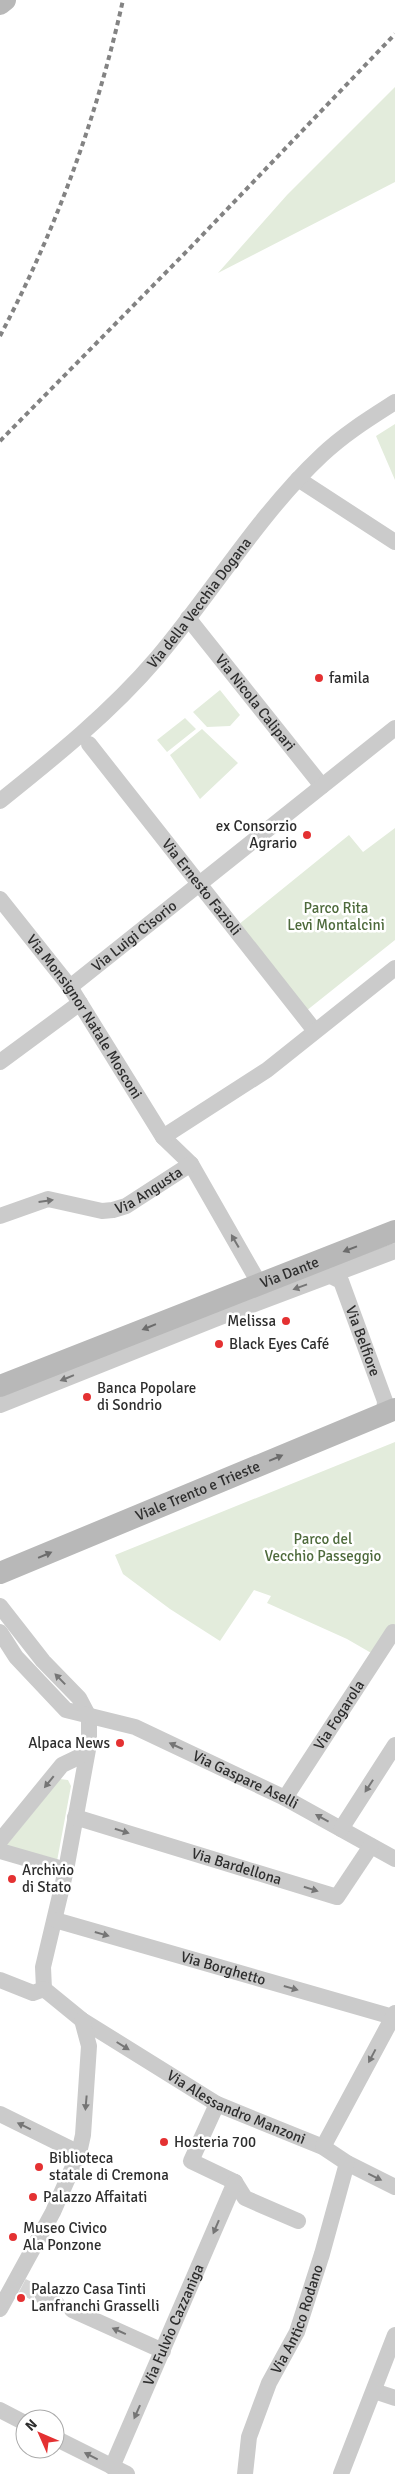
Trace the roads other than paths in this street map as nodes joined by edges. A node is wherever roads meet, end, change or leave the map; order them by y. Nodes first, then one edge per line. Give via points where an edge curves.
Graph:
1 (4, 0) edge
2 (0, 4) edge
3 (395, 402) edge
4 (298, 479) junction
5 (395, 542) edge
6 (188, 618) junction
7 (395, 728) edge
8 (89, 744) dead end
9 (322, 786) junction
10 (0, 801) edge
11 (200, 884) junction
12 (0, 898) edge
13 (395, 968) edge
14 (70, 987) junction
15 (80, 1003) junction
16 (315, 1032) junction
17 (0, 1062) edge
18 (163, 1138) junction
19 (192, 1164) junction
20 (0, 1216) edge
21 (395, 1246) edge
22 (355, 1267) junction
23 (331, 1276) junction
24 (259, 1283) junction
25 (184, 1313) junction
26 (215, 1318) junction
27 (112, 1341) junction
28 (98, 1366) junction
29 (0, 1386) edge
30 (0, 1405) edge
31 (391, 1406) edge
32 (0, 1573) edge
33 (0, 1606) edge
34 (0, 1632) edge
35 (394, 1632) edge
36 (88, 1717) junction
37 (395, 1745) edge
38 (87, 1753) junction
39 (284, 1798) junction
40 (76, 1817) junction
41 (341, 1829) junction
42 (0, 1841) edge
43 (371, 1846) junction
44 (0, 1851) edge
45 (393, 1855) edge
46 (66, 1870) junction
47 (55, 1920) junction
48 (0, 1980) edge
49 (44, 1989) junction
50 (394, 2015) edge
51 (82, 2020) junction
52 (217, 2104) junction
53 (0, 2114) edge
54 (323, 2146) junction
55 (79, 2153) junction
56 (347, 2164) junction
57 (235, 2182) junction
58 (395, 2187) edge
59 (298, 2220) dead end
60 (57, 2304) tunnel mouth
61 (0, 2308) edge
62 (395, 2336) edge
63 (163, 2351) junction
64 (374, 2391) junction
65 (395, 2398) edge
66 (0, 2410) edge
67 (15, 2418) edge
68 (65, 2443) edge
69 (119, 2470) edge
70 (245, 2474) edge
71 (342, 2474) edge

1 - 2 main road
3 - 4 street, Via della Vecchia Dogana via 349,432
4 - 5 street
4 - 6 street, Via della Vecchia Dogana via 273,506
6 - 9 street, Via Nicola Calipari
6 - 10 street, Via della Vecchia Dogana via 156,658 92,724
7 - 9 street, Via Luigi Cisorio
8 - 11 street, Via Ernesto Fazioli
9 - 11 street, Via Luigi Cisorio
11 - 14 street, Via Luigi Cisorio
11 - 16 street, Via Ernesto Fazioli
12 - 14 street, Via Monsignor Natale Mosconi
13 - 16 street
14 - 15 street, Via Monsignor Natale Mosconi
15 - 17 street
15 - 18 street, Via Monsignor Natale Mosconi
16 - 18 street via 267,1070
18 - 19 street, Via Monsignor Natale Mosconi
20 -> 19 street, Via Angusta via 48,1199 102,1211 113,1210 126,1206
24 -> 19 street, Via Angusta
21 - 22 street, Via Dante
21 -> 24 main road, Via Dante
22 - 23 street, Via Dante
22 - 31 street, Via Belfiore via 350,1278
23 -> 26 street, Via Dante
23 - 31 street, Via Belfiore via 341,1281 385,1400
24 - 25 main road, Via Dante
25 - 26 street, Via Dante
25 -> 27 main road, Via Dante
26 - 28 street, Via Dante
27 - 28 street
27 - 29 main road, Via Dante
28 -> 30 street, Via Dante
32 -> 31 main road, Viale Trento e Trieste
36 -> 33 street via 79,1698 43,1661
34 - 36 street, Via Gaspare Aselli via 16,1657 66,1710
35 - 39 street, Via Fogarola
36 - 38 street
39 -> 36 street, Via Gaspare Aselli via 135,1727
37 -> 41 street
38 - 40 street
38 -> 42 street via 62,1765
41 -> 39 street, Via Gaspare Aselli
40 -> 43 street, Via Bardellona via 337,1897
40 - 46 street
41 - 43 street, Via Gaspare Aselli
43 - 45 street, Via Gaspare Aselli
44 - 46 street
46 - 47 street
47 - 49 street via 43,1967
47 -> 50 street, Via Borghetto
48 - 49 street via 33,1993
49 - 51 street, Via Alessandro Manzoni
50 -> 54 street
51 -> 52 street, Via Alessandro Manzoni
51 -> 55 street via 89,2046 87,2098
52 - 54 street, Via Alessandro Manzoni
52 - 57 street via 191,2161
55 -> 53 street
54 - 56 street, Via Alessandro Manzoni
55 - 61 street via 18,2284
56 -> 58 street, Via Alessandro Manzoni
56 - 70 street, Via Antico Rodano via 297,2332 268,2383 249,2437
57 - 59 street via 245,2198
57 -> 63 street, Via Fulvio Cazzaniga
63 -> 60 street
62 - 64 street
63 -> 69 street, Via Fulvio Cazzaniga
64 - 65 street
64 - 71 street
66 - 67 street
69 -> 68 street

